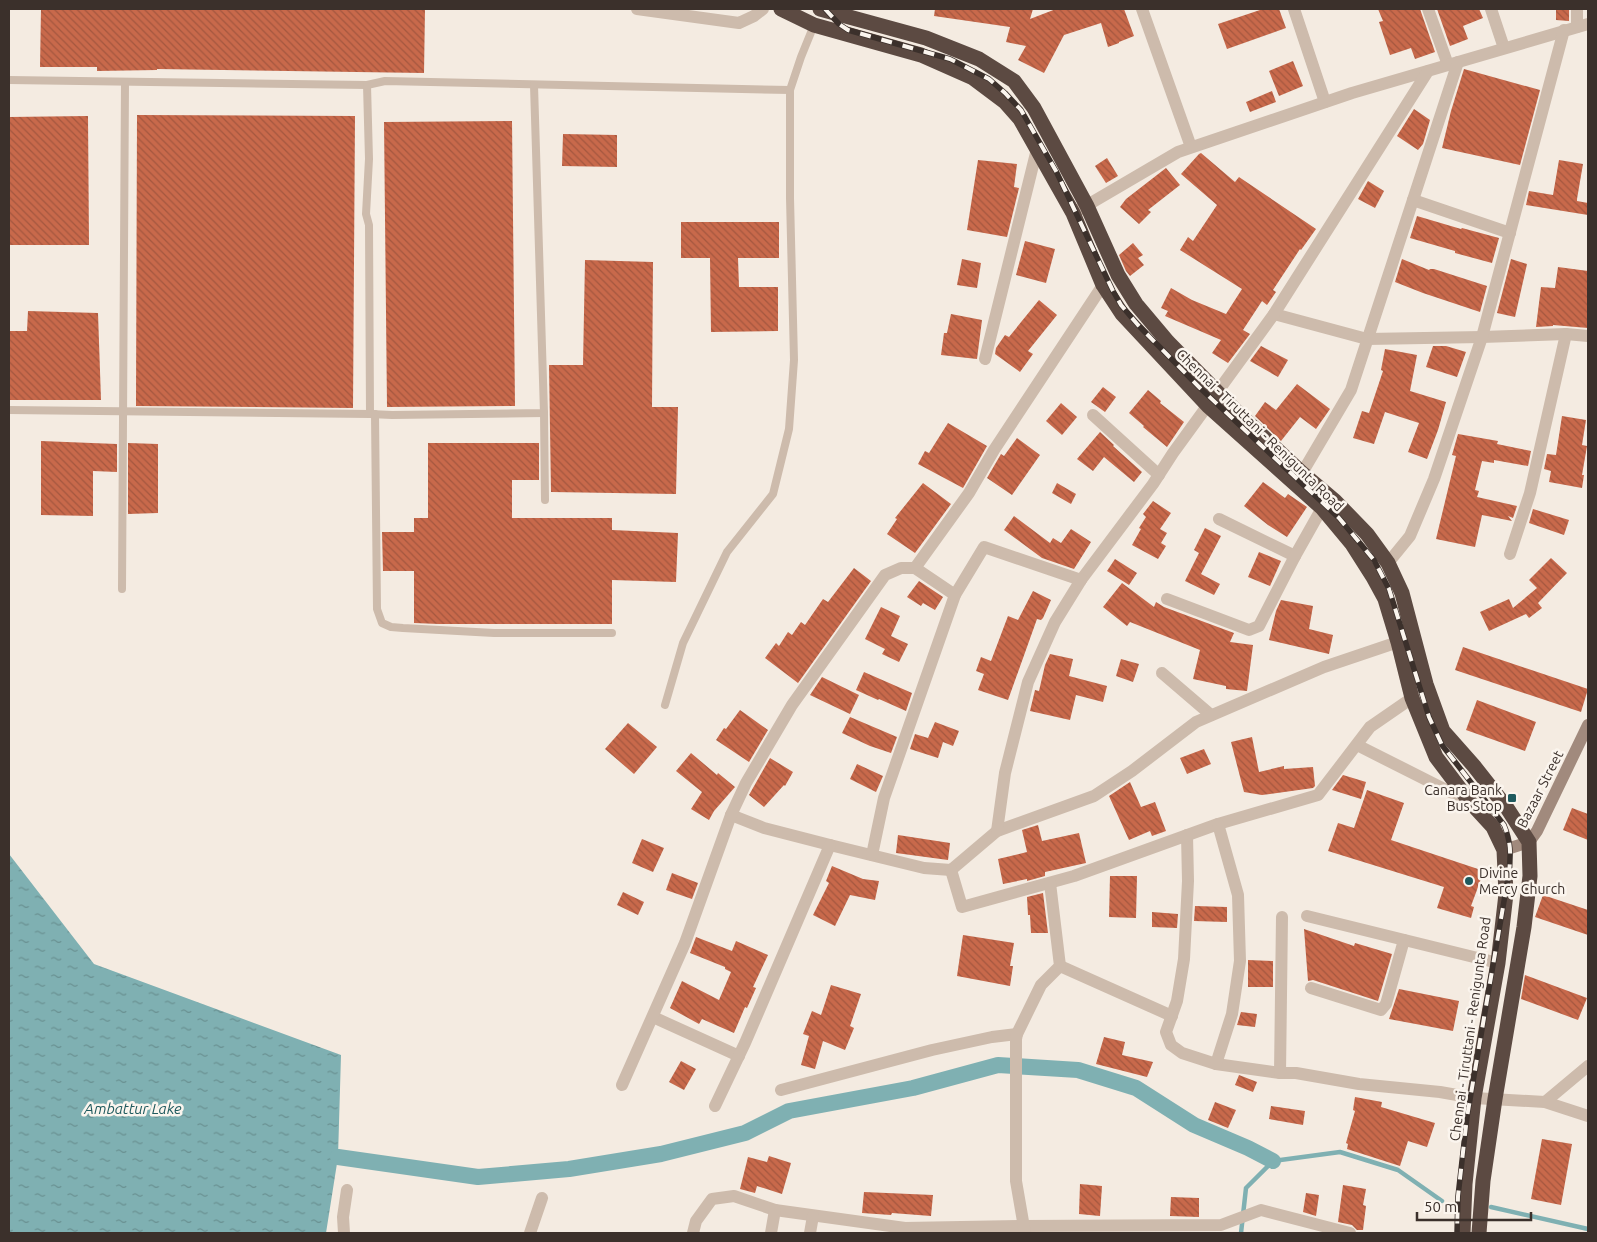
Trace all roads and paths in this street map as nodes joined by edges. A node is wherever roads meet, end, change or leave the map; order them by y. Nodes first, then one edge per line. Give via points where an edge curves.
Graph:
1 (637, 9) edge
2 (762, 9) edge
3 (781, 9) edge
4 (820, 9) edge
5 (1142, 9) edge
6 (1294, 9) edge
7 (1428, 9) edge
8 (1491, 9) edge
9 (1577, 9) edge
10 (814, 25) junction
11 (1576, 27) edge
12 (1504, 48) junction
13 (1453, 63) junction
14 (1428, 71) junction
15 (9, 80) edge
16 (125, 82) junction
17 (367, 85) junction
18 (534, 85) junction
19 (790, 90) junction
20 (1325, 102) junction
21 (1191, 147) junction
22 (1037, 149) junction
23 (1412, 200) junction
24 (1080, 209) junction
25 (1510, 233) junction
26 (1103, 285) junction
27 (1274, 314) junction
28 (1566, 334) junction
29 (1588, 336) edge
30 (1482, 337) junction
31 (1367, 339) junction
32 (985, 359) dead end
33 (1218, 392) junction
34 (1208, 406) junction
35 (9, 410) edge
36 (124, 411) junction
37 (544, 413) junction
38 (373, 414) junction
39 (1093, 415) dead end
40 (1302, 473) junction
41 (1159, 475) junction
42 (546, 500) dead end
43 (1322, 508) junction
44 (1219, 518) dead end
45 (1510, 554) dead end
46 (1295, 556) junction
47 (1388, 563) junction
48 (915, 568) junction
49 (1081, 580) junction
50 (122, 589) dead end
51 (955, 595) junction
52 (1167, 600) dead end
53 (612, 633) dead end
54 (1398, 642) junction
55 (1162, 673) dead end
56 (1412, 698) junction
57 (665, 705) dead end
58 (1211, 716) junction
59 (1588, 726) edge
60 (1357, 745) junction
61 (1470, 802) junction
62 (731, 815) junction
63 (1218, 824) junction
64 (997, 831) junction
65 (1187, 835) junction
66 (1529, 842) junction
67 (830, 845) junction
68 (1504, 850) junction
69 (872, 855) junction
70 (951, 870) junction
71 (1050, 883) junction
72 (1307, 916) dead end
73 (1282, 917) dead end
74 (1404, 940) junction
75 (1498, 963) junction
76 (1060, 966) junction
77 (1311, 988) dead end
78 (1172, 1016) junction
79 (653, 1017) junction
80 (1016, 1036) junction
81 (739, 1056) junction
82 (1216, 1064) junction
83 (1588, 1066) edge
84 (1280, 1073) junction
85 (622, 1085) dead end
86 (781, 1090) dead end
87 (1474, 1098) junction
88 (1494, 1099) junction
89 (1546, 1102) junction
90 (715, 1106) dead end
91 (1588, 1116) edge
92 (347, 1190) dead end
93 (542, 1198) dead end
94 (775, 1210) junction
95 (813, 1216) junction
96 (1463, 1228) edge
97 (1479, 1228) edge
98 (871, 1229) edge
99 (1147, 1229) edge
100 (1221, 1229) edge
101 (1024, 1230) edge
102 (905, 1231) edge
103 (344, 1233) edge
104 (530, 1233) edge
105 (693, 1233) edge
106 (771, 1233) edge
107 (810, 1233) edge
108 (1350, 1233) edge

1 - 2 street via 740,22
3 - 10 highway, Chennai - Tiruttani - Renigunta Road
4 - 24 highway, Chennai - Tiruttani - Renigunta Road via 926,38 979,59 1014,81 1034,108
5 - 21 street
6 - 20 street
7 - 13 street
8 - 12 street
9 - 11 street
10 - 19 lane
10 - 22 highway, Chennai - Tiruttani - Renigunta Road via 921,55 973,78 1005,102
11 - 12 street
11 - 25 street
12 - 13 street
13 - 14 street
13 - 23 street
14 - 20 street
14 - 27 street
15 - 16 lane
16 - 17 lane
16 - 36 lane
17 - 18 lane via 385,81
17 - 38 lane via 369,159 366,214 369,224
18 - 19 lane
18 - 37 lane
19 - 57 lane via 794,360 789,429 773,494 727,552 684,644
20 - 21 street
21 - 24 street
22 - 24 highway, Chennai - Tiruttani - Renigunta Road
22 - 32 street
23 - 25 street
23 - 31 street
24 - 26 highway, Chennai - Tiruttani - Renigunta Road
24 - 33 highway, Chennai - Tiruttani - Renigunta Road via 1136,304
25 - 30 street
26 - 34 highway, Chennai - Tiruttani - Renigunta Road via 1122,314
26 - 48 street via 969,493
27 - 31 street
27 - 33 street
28 - 29 street
28 - 30 street
28 - 45 street via 1530,493
30 - 31 street
30 - 47 street via 1434,479 1410,536
31 - 40 street via 1351,390
33 - 34 street
33 - 40 highway, Chennai - Tiruttani - Renigunta Road
34 - 41 street
34 - 43 highway, Chennai - Tiruttani - Renigunta Road
35 - 36 lane
36 - 38 lane
36 - 50 lane
37 - 38 lane
37 - 42 lane
38 - 53 lane via 377,609 382,623 403,628 494,633
39 - 41 street
40 - 47 highway, Chennai - Tiruttani - Renigunta Road via 1367,534
41 - 49 street
43 - 46 street
43 - 54 highway, Chennai - Tiruttani - Renigunta Road via 1352,544 1373,577 1385,599
44 - 46 street
46 - 52 street via 1259,626 1249,630
47 - 66 highway, Chennai - Tiruttani - Renigunta Road via 1402,592 1426,684 1443,731 1507,808
48 - 51 street
48 - 62 street via 901,568 885,576 792,705
49 - 51 street via 984,547
49 - 64 street via 1056,622 1028,682 1006,773
51 - 69 street via 884,798
54 - 56 highway, Chennai - Tiruttani - Renigunta Road
54 - 58 street via 1324,667
55 - 58 street
56 - 60 street via 1370,727
56 - 61 highway, Chennai - Tiruttani - Renigunta Road via 1436,757
58 - 64 street via 1196,722 1094,796
59 - 66 street, Bazaar Street
60 - 61 street
60 - 63 street via 1318,795
61 - 68 highway, Chennai - Tiruttani - Renigunta Road via 1493,827
62 - 67 street via 764,828
62 - 79 street via 685,944
63 - 65 street
63 - 82 street via 1238,895 1240,961 1232,1014
64 - 70 street
65 - 71 street
65 - 78 street via 1184,959
66 - 68 street, Bazaar Street
66 - 88 highway via 1530,876 1524,927
67 - 69 street
67 - 81 street
68 - 75 highway, Chennai - Tiruttani - Renigunta Road via 1506,894
69 - 70 street via 924,868
70 - 71 street via 962,907
71 - 76 street
72 - 74 street
73 - 84 street
74 - 75 street
74 - 77 street via 1386,1004 1381,1010
75 - 87 highway, Chennai - Tiruttani - Renigunta Road
76 - 78 street
76 - 80 street via 1041,985
78 - 82 street via 1166,1032 1171,1045 1182,1053
79 - 81 street
79 - 85 street
80 - 86 street via 992,1037 932,1050
80 - 101 street via 1016,1181
81 - 90 street
82 - 84 street
83 - 89 street
84 - 87 street
87 - 88 street
87 - 96 highway, Chennai - Tiruttani - Renigunta Road
88 - 89 street
88 - 97 highway
89 - 91 street
92 - 103 street
93 - 104 street
94 - 95 street
94 - 105 street via 734,1196 712,1199 696,1221
94 - 106 street
95 - 98 street
95 - 107 street
98 - 102 street
99 - 100 street
99 - 101 street
100 - 108 street via 1261,1210
101 - 102 street

